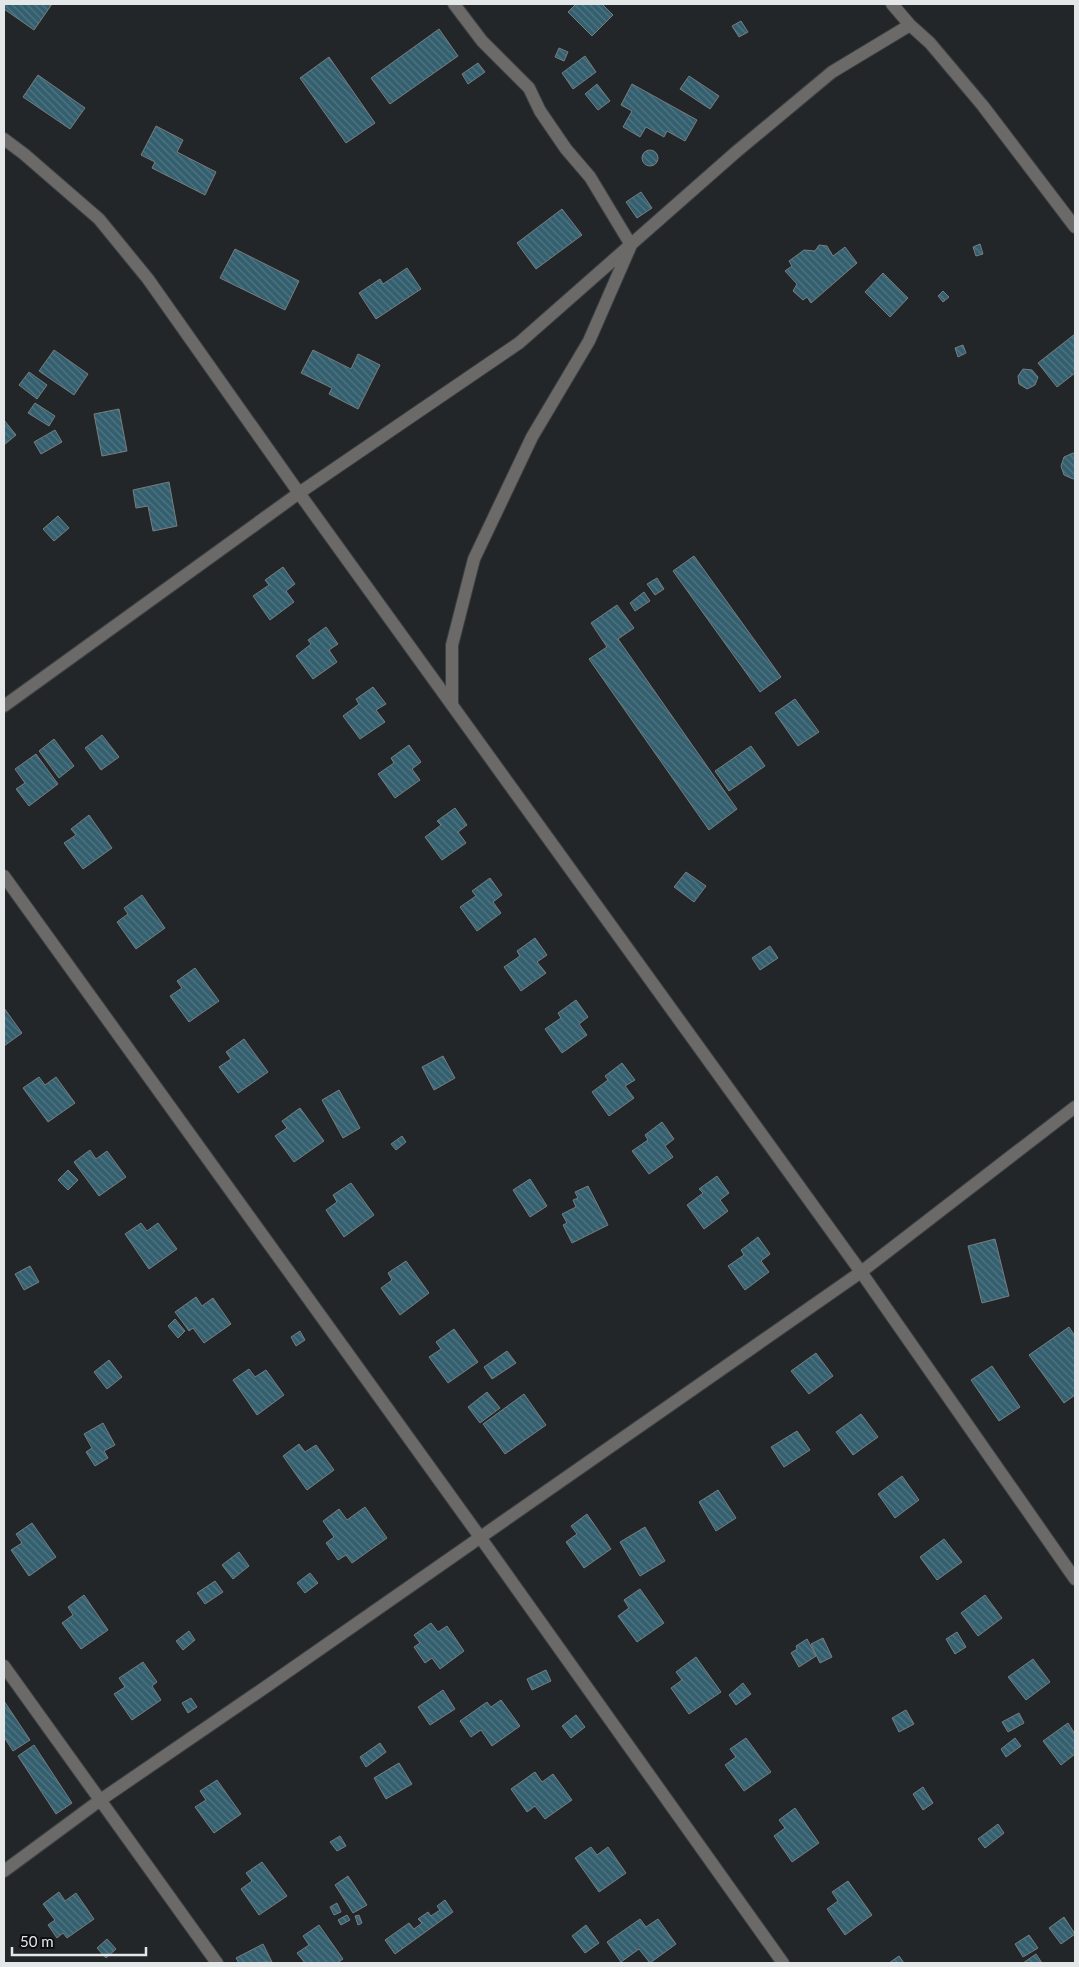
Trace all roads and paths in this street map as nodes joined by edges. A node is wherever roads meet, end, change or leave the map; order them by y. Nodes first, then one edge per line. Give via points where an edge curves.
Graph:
1 (454, 4) edge
2 (892, 4) edge
3 (910, 25) junction
4 (4, 139) edge
5 (1075, 227) edge
6 (631, 245) junction
7 (299, 493) junction
8 (452, 704) junction
9 (4, 706) edge
10 (4, 876) edge
11 (1075, 1107) edge
12 (861, 1272) junction
13 (480, 1537) junction
14 (1075, 1579) edge
15 (4, 1666) edge
16 (99, 1801) junction
17 (4, 1871) edge
18 (217, 1963) edge
19 (783, 1963) edge

1 - 6 street via 482,41 529,88 543,116 590,177
2 - 3 street
3 - 5 street via 930,43 983,106
3 - 6 street via 832,72
4 - 7 street via 98,219 148,279
6 - 7 street via 519,343
6 - 8 street via 589,341 532,436 474,559 452,645
7 - 8 street
7 - 9 street
8 - 12 street
10 - 13 street
11 - 12 street
12 - 13 street
12 - 14 street
13 - 16 street
13 - 19 street
15 - 16 street
16 - 17 street
16 - 18 street

